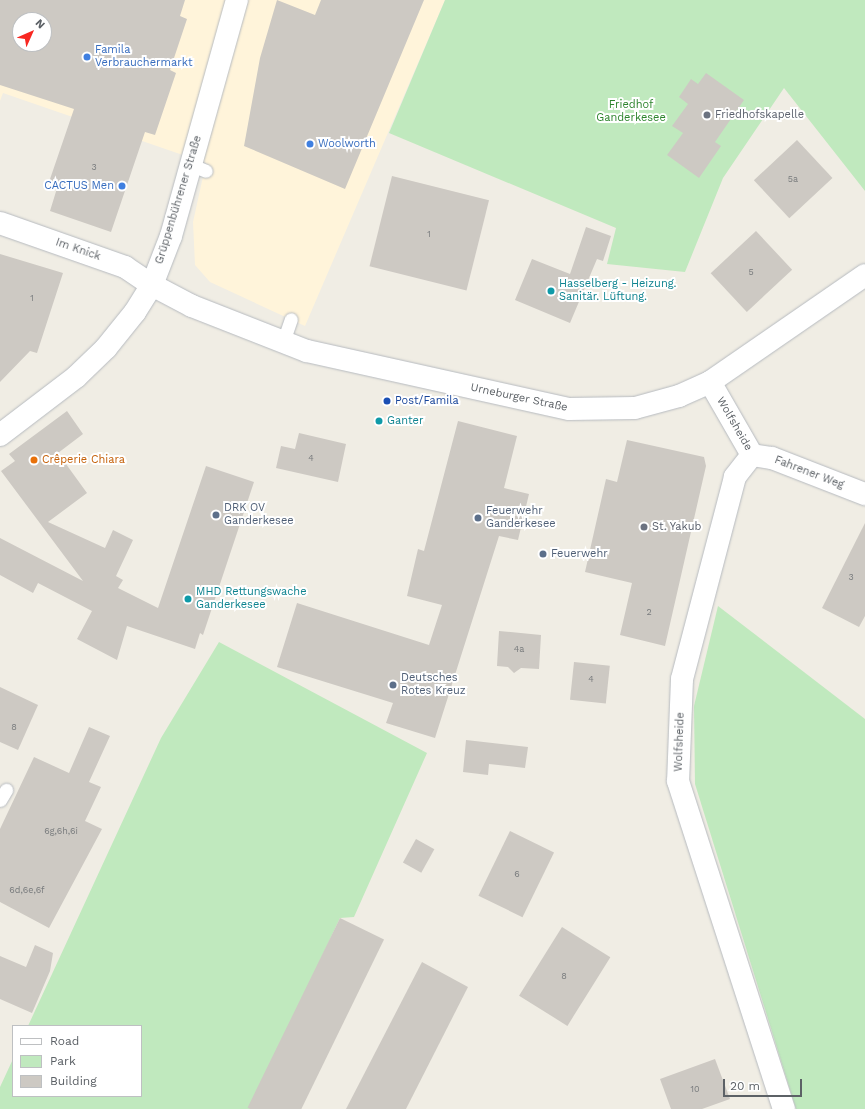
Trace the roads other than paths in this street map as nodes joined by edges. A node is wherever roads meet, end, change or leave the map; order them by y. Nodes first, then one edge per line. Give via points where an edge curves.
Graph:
1 (237, 0) edge
2 (0, 223) edge
3 (865, 275) edge
4 (152, 285) junction
5 (291, 319) dead end
6 (283, 342) junction
7 (710, 382) junction
8 (0, 435) edge
9 (752, 455) junction
10 (865, 494) edge
11 (784, 1109) edge

1 - 4 street, Grüppenbührener Straße via 198,168
2 - 4 street, Im Knick via 125,267
3 - 7 street, Urneburger Straße
4 - 6 street, Urneburger Straße via 192,306
4 - 8 street, Grüppenbührener Straße via 136,312 106,348 76,376
5 - 6 lane
6 - 7 street, Urneburger Straße via 314,353 569,409 635,408 679,396
7 - 9 street, Wolfsheide
9 - 10 street, Fahrener Weg via 772,458
9 - 11 street, Wolfsheide via 735,477 682,679 678,781

